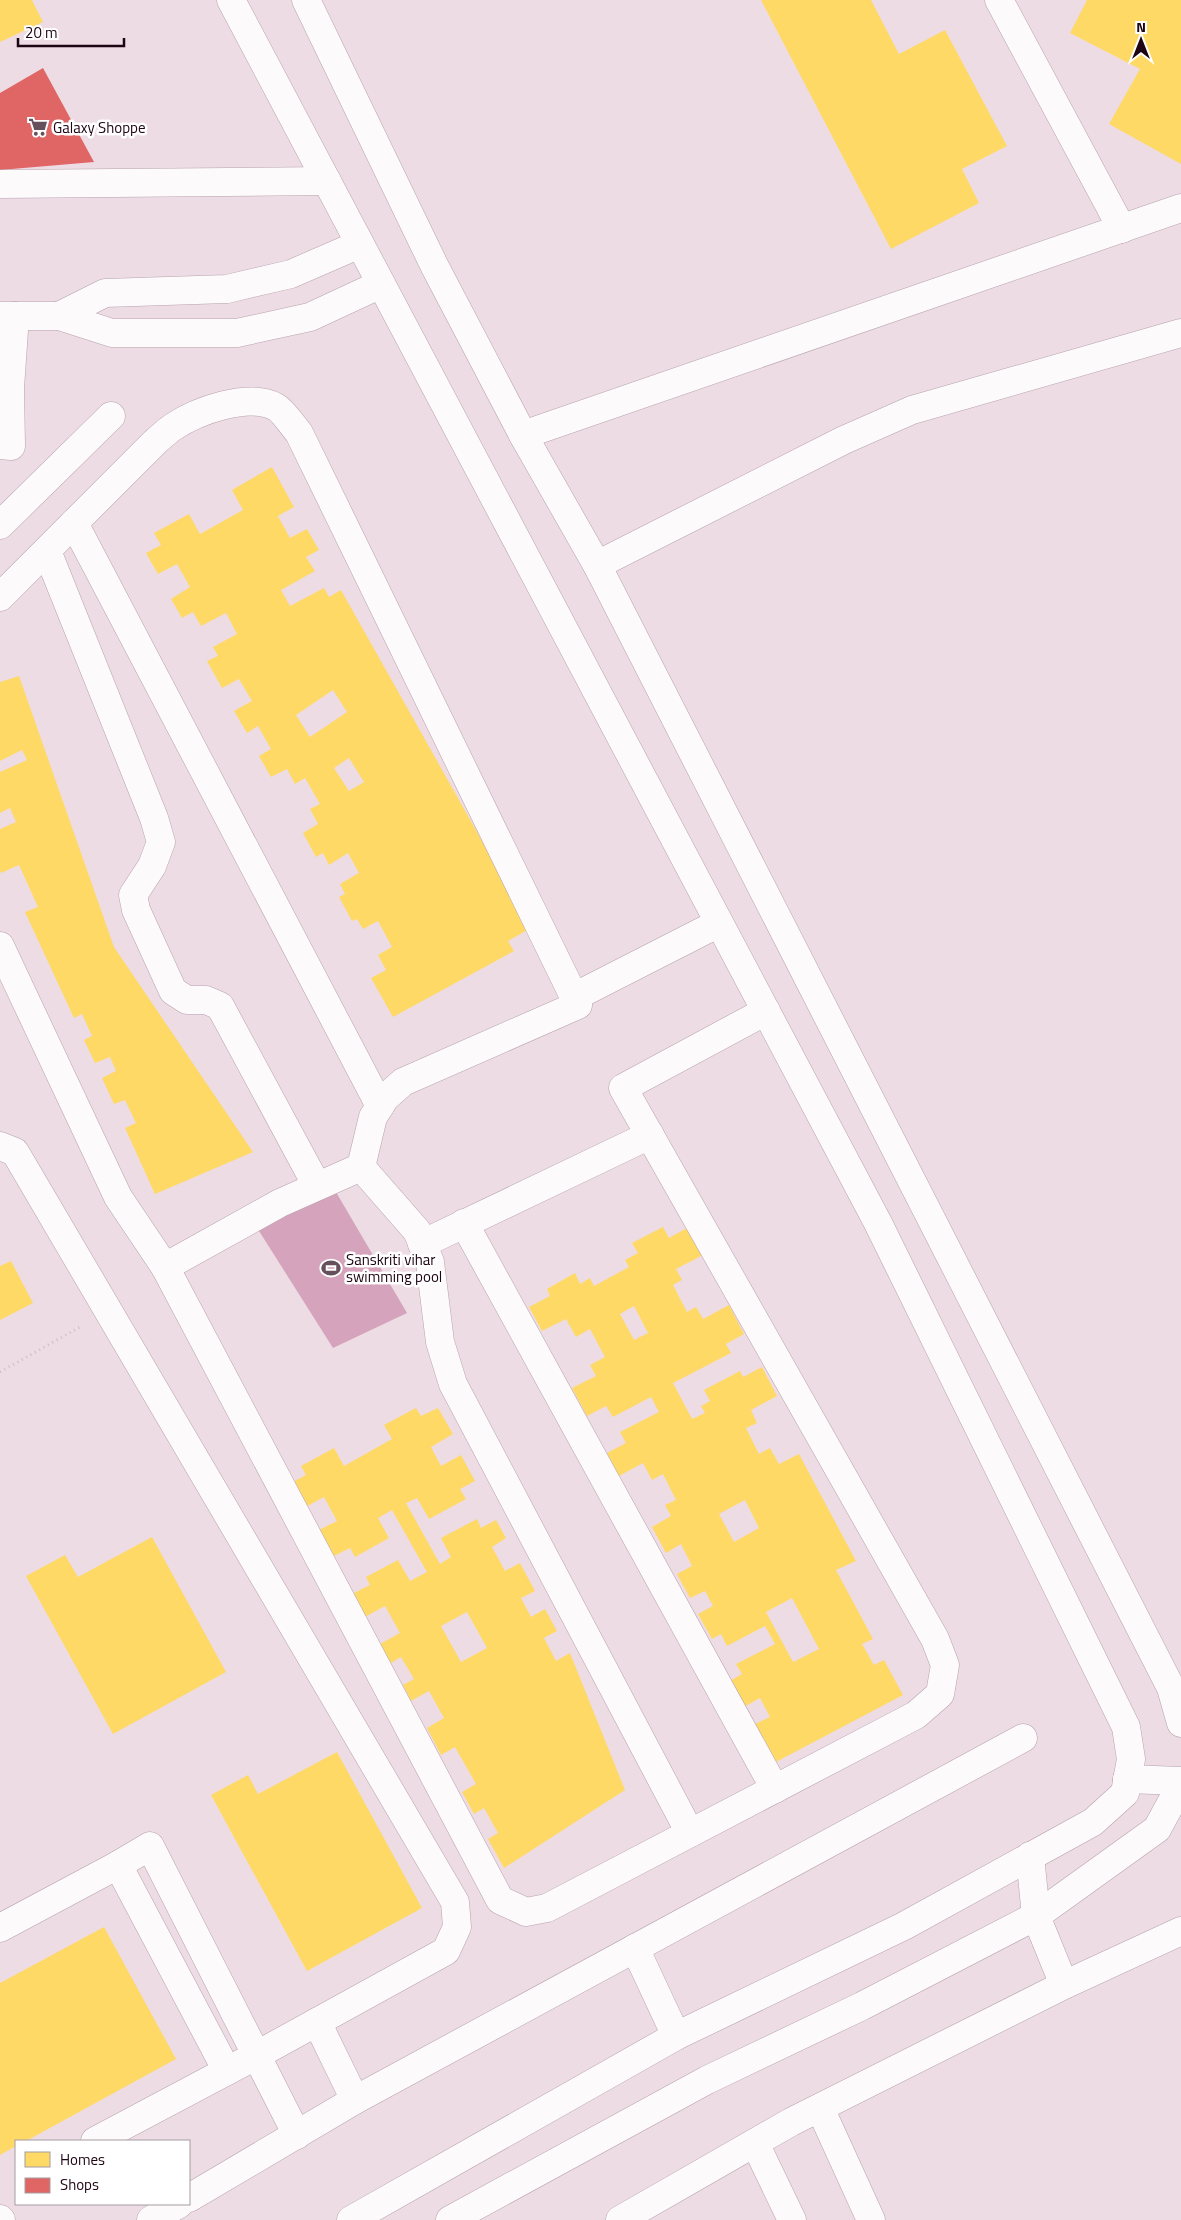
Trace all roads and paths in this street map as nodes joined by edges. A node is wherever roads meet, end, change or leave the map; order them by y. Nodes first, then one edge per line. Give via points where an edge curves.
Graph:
1 (231, 0) edge
2 (306, 0) edge
3 (999, 0) edge
4 (327, 181) junction
5 (0, 184) edge
6 (1181, 208) edge
7 (1122, 229) junction
8 (360, 244) junction
9 (381, 284) junction
10 (7, 316) edge
11 (59, 316) junction
12 (1181, 333) edge
13 (110, 416) dead end
14 (523, 435) junction
15 (0, 445) edge
16 (74, 524) junction
17 (0, 525) edge
18 (47, 551) junction
19 (597, 565) junction
20 (0, 597) edge
21 (719, 923) junction
22 (0, 946) edge
23 (574, 997) junction
24 (766, 1011) junction
25 (380, 1106) junction
26 (650, 1135) junction
27 (0, 1146) edge
28 (361, 1166) junction
29 (317, 1186) junction
30 (464, 1223) junction
31 (422, 1244) junction
32 (165, 1267) junction
33 (108, 1311) junction
34 (0, 1372) edge
35 (1181, 1723) edge
36 (1023, 1738) dead end
37 (1127, 1779) junction
38 (1181, 1781) edge
39 (1181, 1785) edge
40 (775, 1789) junction
41 (690, 1833) junction
42 (1030, 1856) junction
43 (118, 1865) junction
44 (1036, 1916) junction
45 (0, 1928) edge
46 (1181, 1931) edge
47 (635, 1948) junction
48 (1064, 1986) junction
49 (317, 2022) junction
50 (676, 2036) junction
51 (257, 2055) junction
52 (226, 2071) junction
53 (355, 2100) junction
54 (820, 2108) junction
55 (296, 2135) junction
56 (97, 2140) edge
57 (755, 2143) junction
58 (190, 2197) edge
59 (177, 2205) edge
60 (151, 2220) edge
61 (351, 2220) edge
62 (450, 2220) edge
63 (620, 2220) edge
64 (792, 2220) edge
65 (871, 2220) edge

1 - 4 street
2 - 14 street via 434,265
3 - 7 street
4 - 5 street
4 - 8 street
6 - 7 street
7 - 14 street
8 - 9 street
8 - 11 street via 291,274 227,289 105,293
9 - 11 street via 310,317 237,333 112,333
9 - 21 street
10 - 11 street
10 - 15 street via 11,446
12 - 19 street via 912,410 844,440
13 - 17 street
14 - 19 street
16 - 18 street
16 - 23 street via 173,427 201,412 229,404 255,402 276,407 299,433
16 - 25 street
18 - 20 street
18 - 29 street via 161,842 152,866 133,895 136,910 173,991 187,1000 206,1000 220,1006
19 - 35 street via 1171,1688
21 - 23 street
21 - 24 street
22 - 32 street via 118,1197
23 - 25 street via 578,1006 403,1082
24 - 26 street via 623,1088
24 - 37 street via 878,1223 1126,1727 1131,1759
25 - 28 street via 373,1117
26 - 30 street
26 - 40 street via 934,1639 945,1665 940,1694 916,1715
27 - 33 street via 15,1152
28 - 29 street
28 - 31 street via 417,1231
29 - 32 street
30 - 31 street
30 - 40 street
31 - 41 street via 430,1262 440,1342 453,1384
32 - 41 street via 500,1900 526,1912 547,1908
33 - 34 path
33 - 49 street via 455,1902 458,1927 446,1951
36 - 47 street
37 - 38 street
37 - 42 street via 1125,1793 1093,1822
39 - 44 street via 1157,1828
40 - 41 street
42 - 44 street
42 - 50 street via 904,1926
43 - 45 street
43 - 51 street via 150,1846
43 - 52 street
44 - 48 street
44 - 62 street via 862,2006 707,2080
46 - 48 street
47 - 50 street
47 - 53 street
48 - 54 street
49 - 51 street
49 - 53 street
50 - 61 street
51 - 52 street
51 - 55 street
52 - 56 street
53 - 55 street
54 - 57 street
54 - 65 street
55 - 58 street
57 - 63 street
57 - 64 street
59 - 60 street

